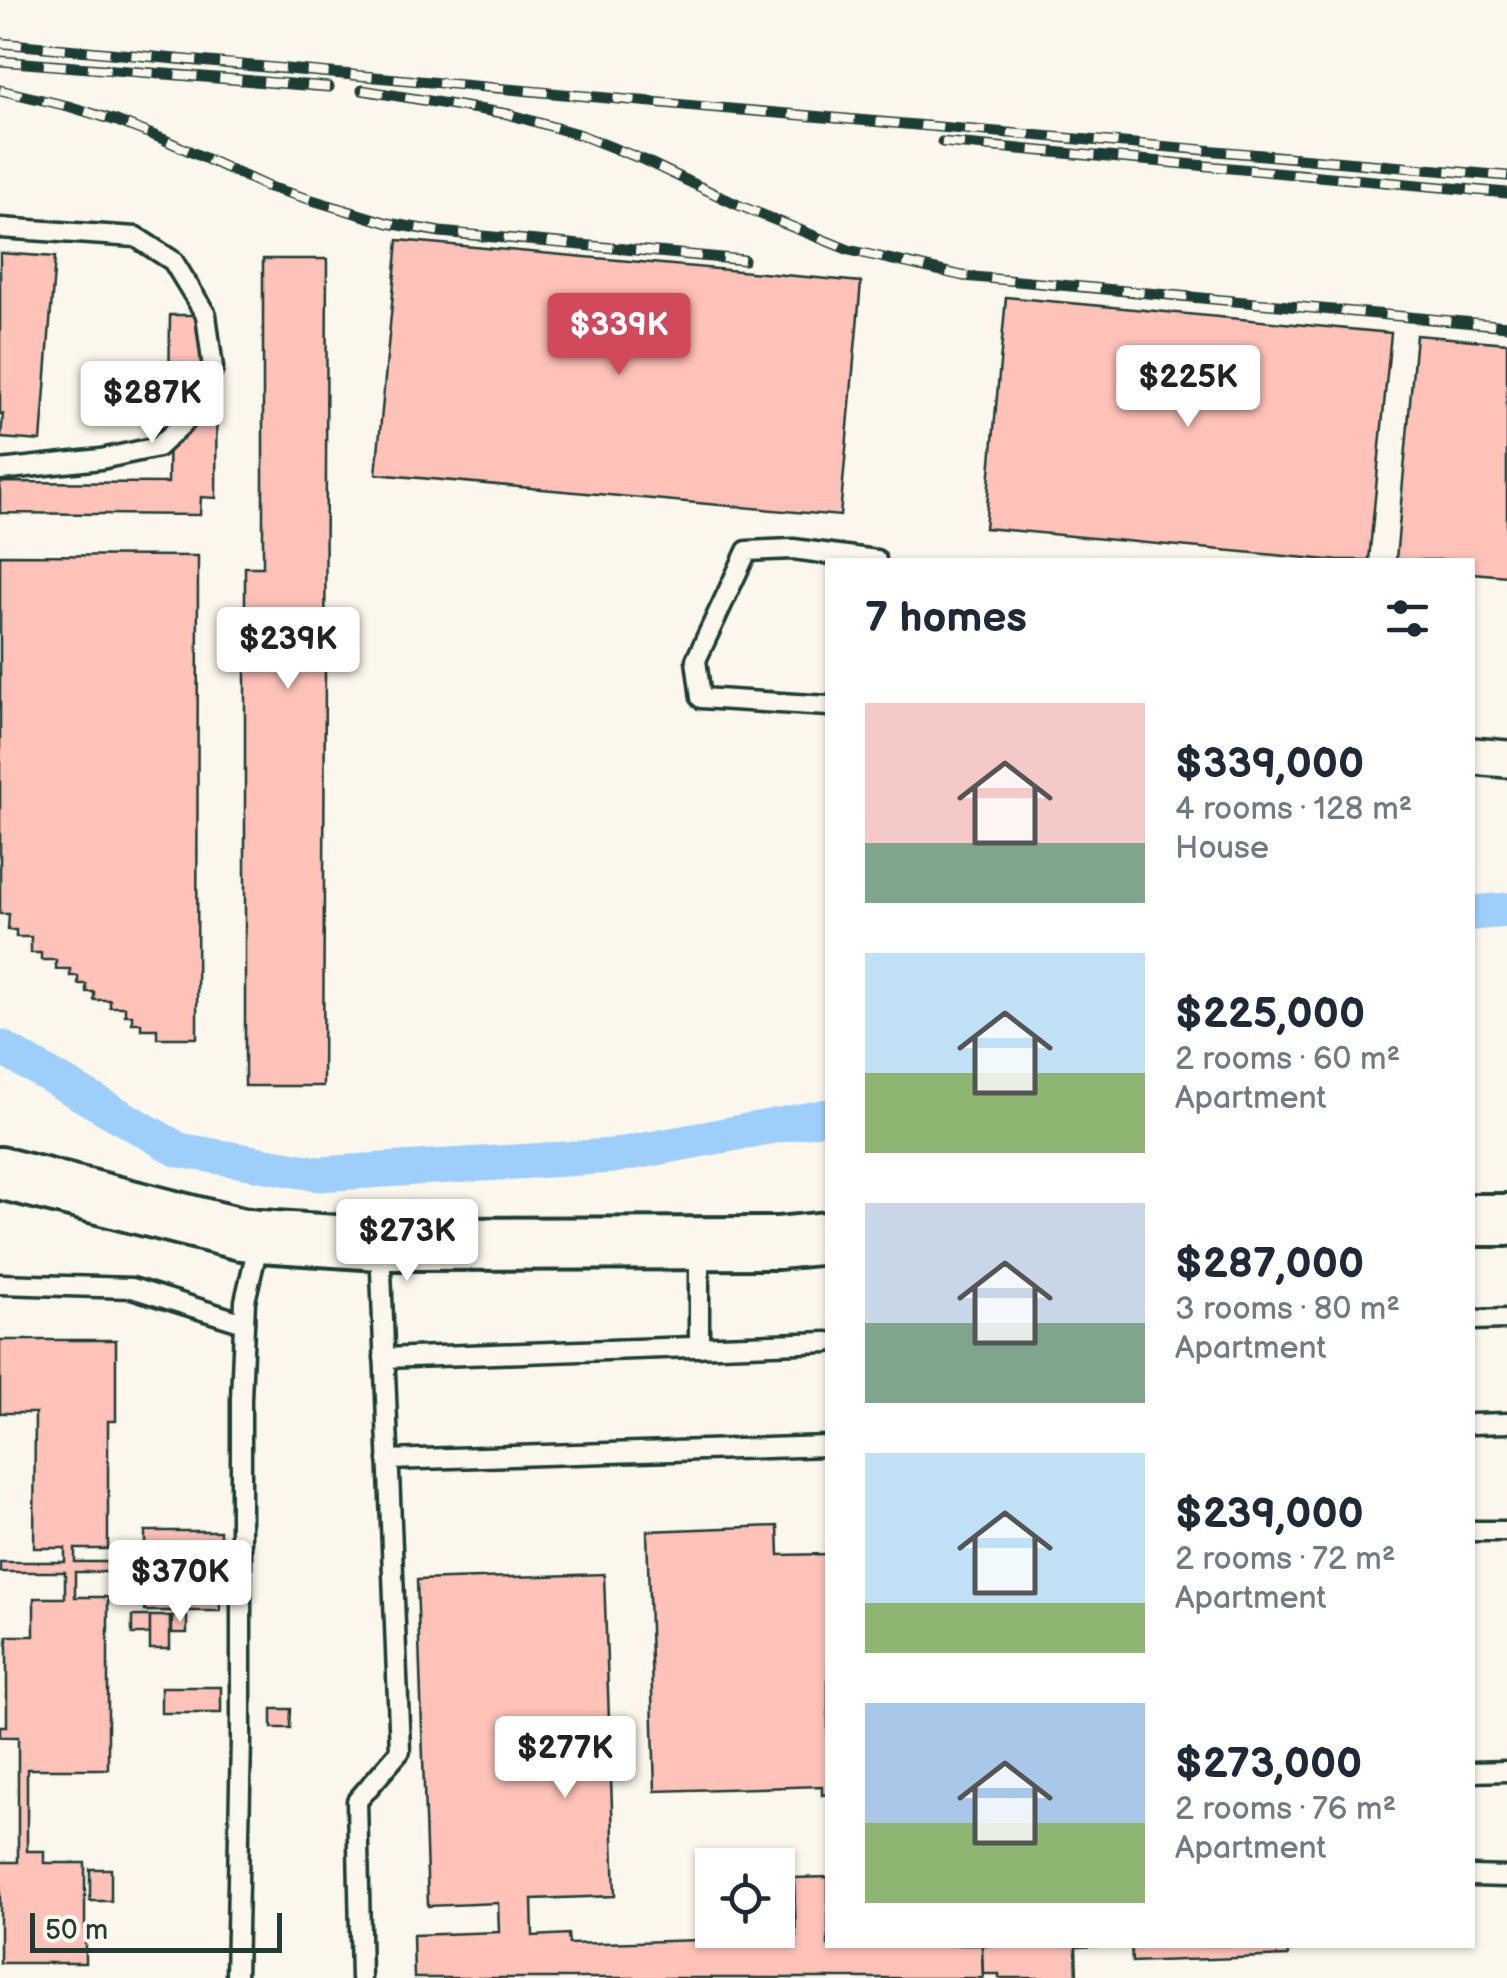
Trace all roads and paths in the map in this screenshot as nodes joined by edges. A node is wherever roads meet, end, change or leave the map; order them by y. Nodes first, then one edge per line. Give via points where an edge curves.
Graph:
1 (0, 228) edge
2 (0, 470) edge
3 (862, 558) edge
4 (825, 706) edge
5 (1475, 756) edge
6 (1507, 758) edge
7 (0, 1172) edge
8 (1475, 1220) edge
9 (1507, 1220) edge
10 (260, 1236) junction
11 (825, 1238) edge
12 (700, 1242) junction
13 (380, 1244) junction
14 (0, 1284) edge
15 (1507, 1319) edge
16 (1475, 1320) edge
17 (244, 1323) junction
18 (825, 1342) edge
19 (700, 1347) junction
20 (384, 1358) junction
21 (1507, 1423) edge
22 (1475, 1424) edge
23 (825, 1446) edge
24 (388, 1460) junction
25 (1507, 1531) edge
26 (1475, 1532) edge
27 (1507, 1771) edge
28 (1475, 1772) edge
29 (1475, 1876) edge
30 (1507, 1877) edge
31 (236, 1978) edge
32 (360, 1978) edge

1 - 2 lane via 136,237 172,261 206,315 213,368 194,414 158,447
3 - 4 lane via 793,548 747,551 696,660 701,698
5 - 6 street
7 - 10 street
8 - 9 street
10 - 13 street
10 - 17 lane
11 - 12 street
12 - 13 street
12 - 19 lane
13 - 20 lane
14 - 17 lane via 132,1288
15 - 16 lane
17 - 31 lane
18 - 19 lane
19 - 20 lane
20 - 24 lane
21 - 22 lane
23 - 24 lane
24 - 32 lane via 400,1751 357,1801
25 - 26 lane
27 - 28 lane
29 - 30 lane

